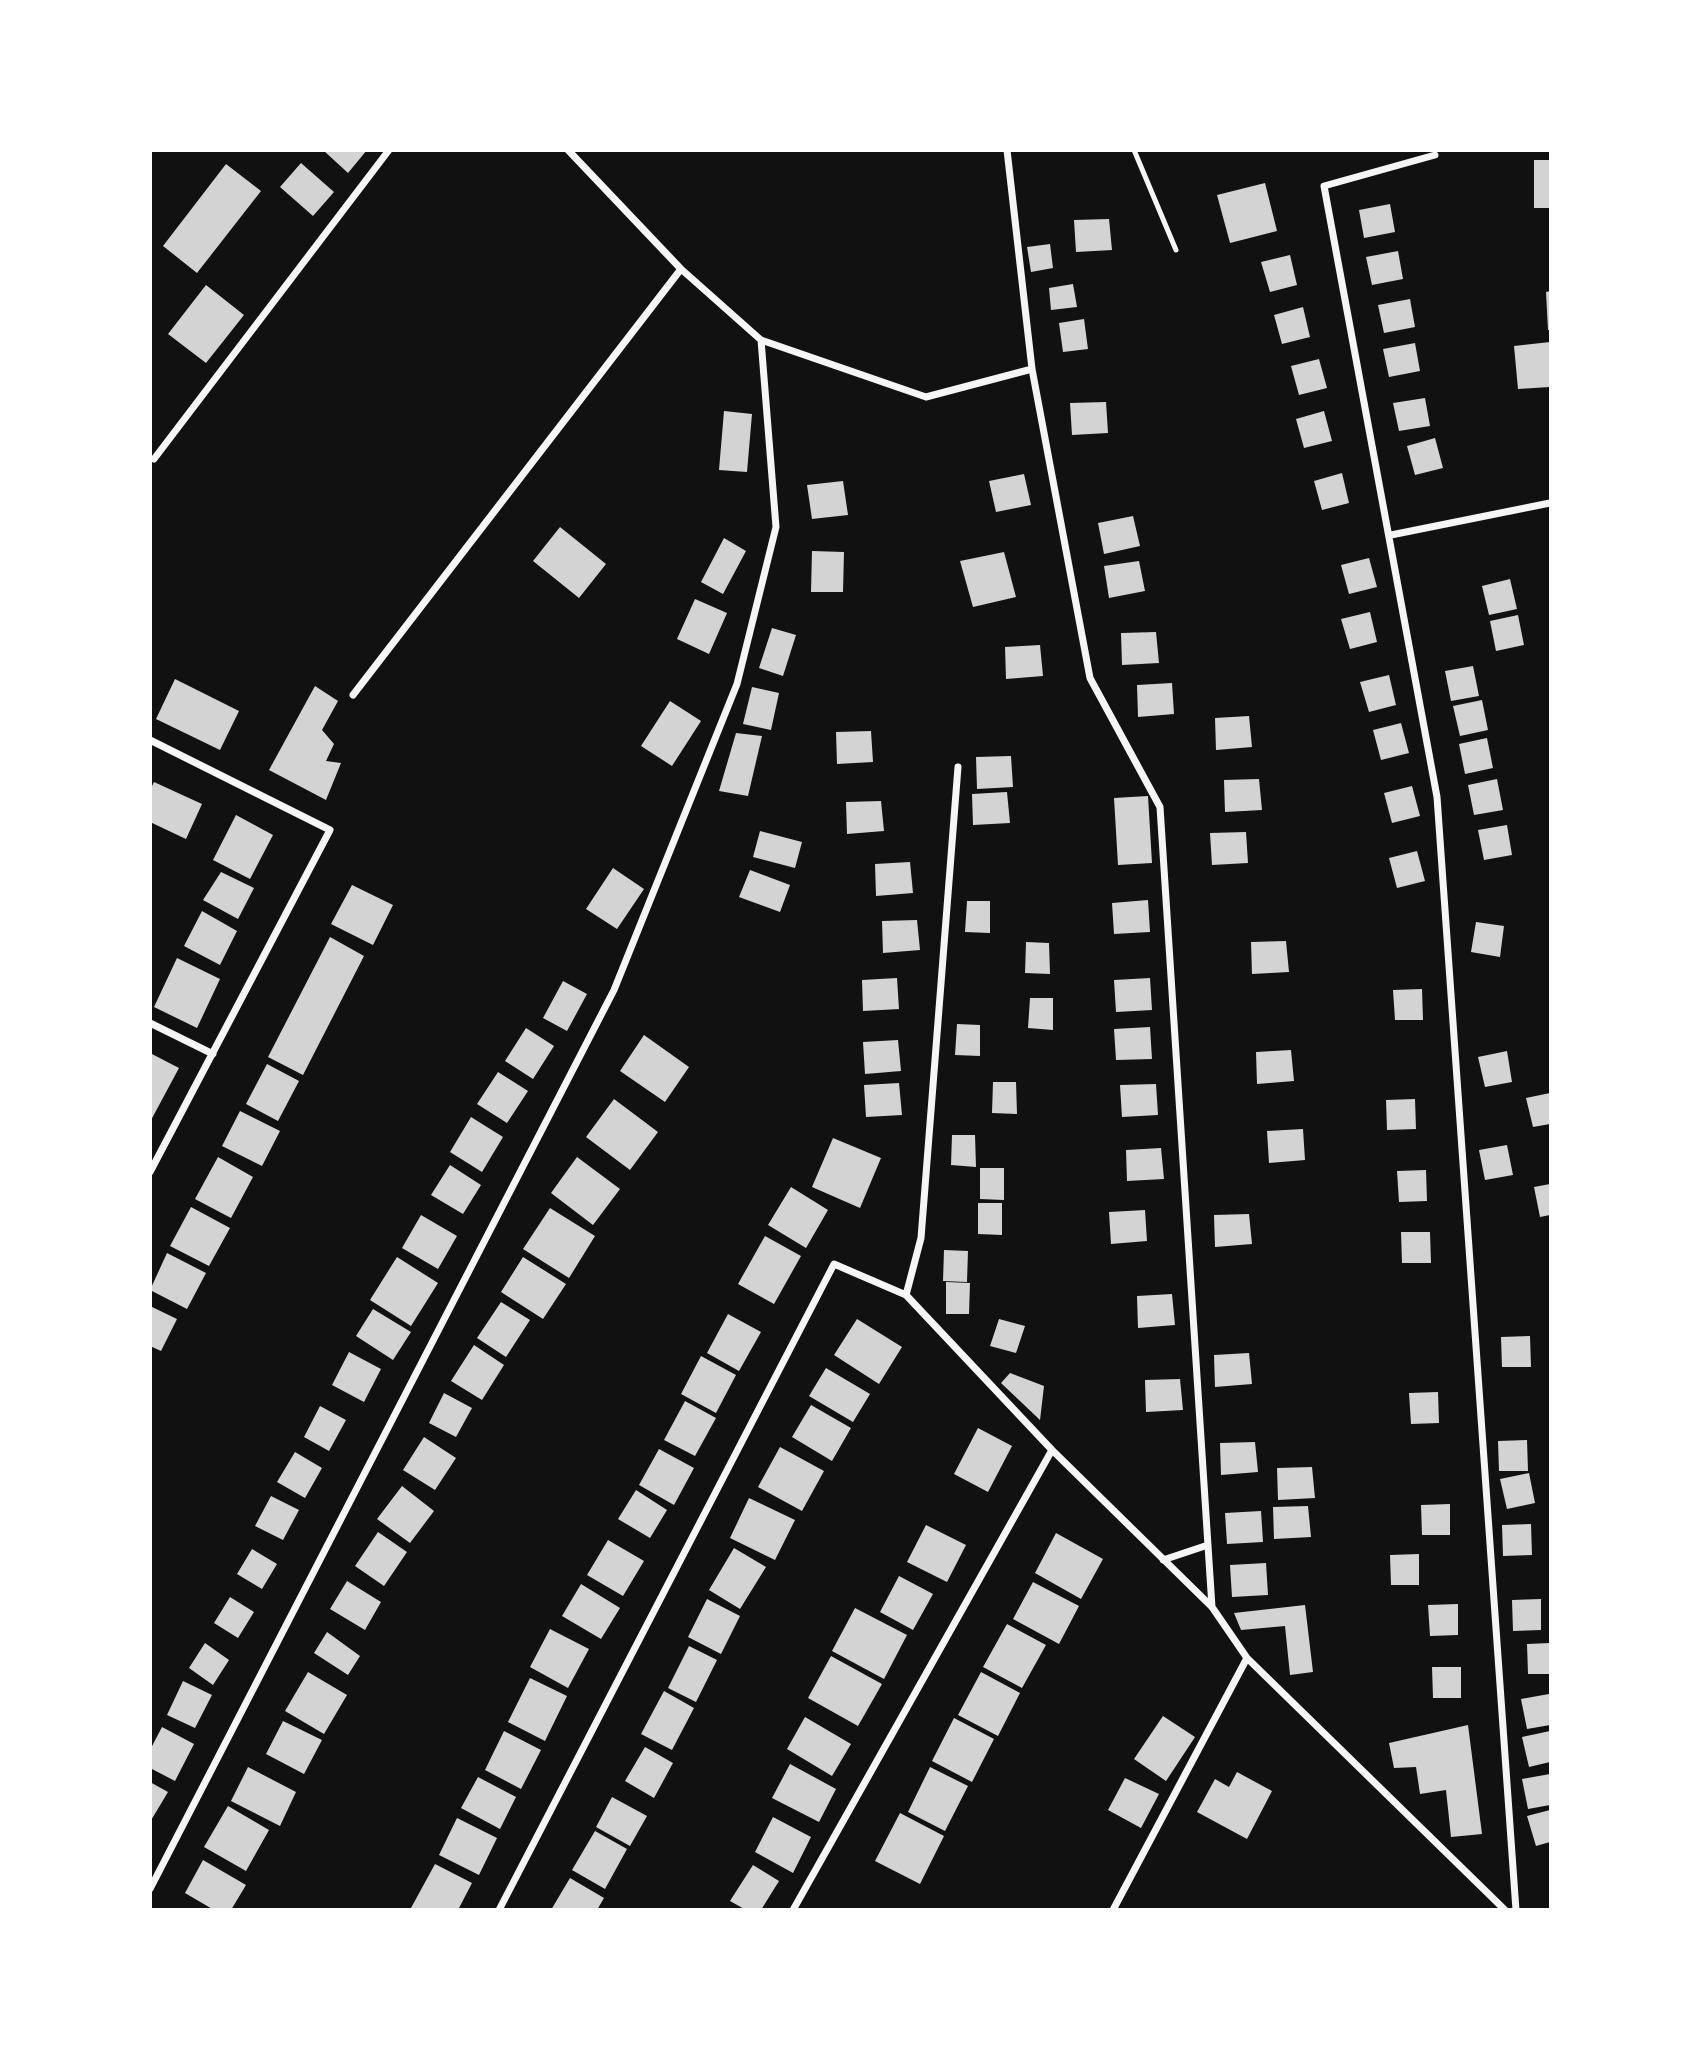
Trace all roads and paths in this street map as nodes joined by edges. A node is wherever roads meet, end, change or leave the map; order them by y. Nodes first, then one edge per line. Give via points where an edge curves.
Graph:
1 (390, 150) edge
2 (568, 150) edge
3 (1007, 150) edge
4 (1134, 150) edge
5 (1435, 155) dead end
6 (1176, 250) dead end
7 (681, 269) junction
8 (761, 340) junction
9 (1032, 369) junction
10 (154, 459) dead end
11 (1550, 503) edge
12 (1391, 535) junction
13 (353, 695) dead end
14 (150, 740) edge
15 (958, 767) dead end
16 (150, 1023) edge
17 (213, 1054) junction
18 (150, 1172) edge
19 (906, 1295) junction
20 (1052, 1450) junction
21 (1208, 1545) junction
22 (1163, 1560) junction
23 (1212, 1607) junction
24 (1247, 1658) junction
25 (150, 1889) edge
26 (499, 1909) edge
27 (793, 1909) edge
28 (1113, 1909) edge
29 (1505, 1909) edge
30 (1516, 1909) edge

1 - 10 street
2 - 7 street
3 - 9 street
4 - 6 lane
5 - 12 street via 1324,186
7 - 8 street
7 - 13 street
8 - 9 street via 926,397
8 - 25 street via 776,527 737,684 614,990
9 - 21 street via 1090,678 1160,807
11 - 12 street
12 - 30 street via 1437,797
14 - 17 street via 330,830
15 - 19 street via 921,1238
16 - 17 street
17 - 18 street
19 - 20 street
19 - 26 street via 834,1264
20 - 22 street
20 - 27 street
21 - 22 street
21 - 23 street
22 - 23 street
23 - 24 street
24 - 28 street
24 - 29 street

